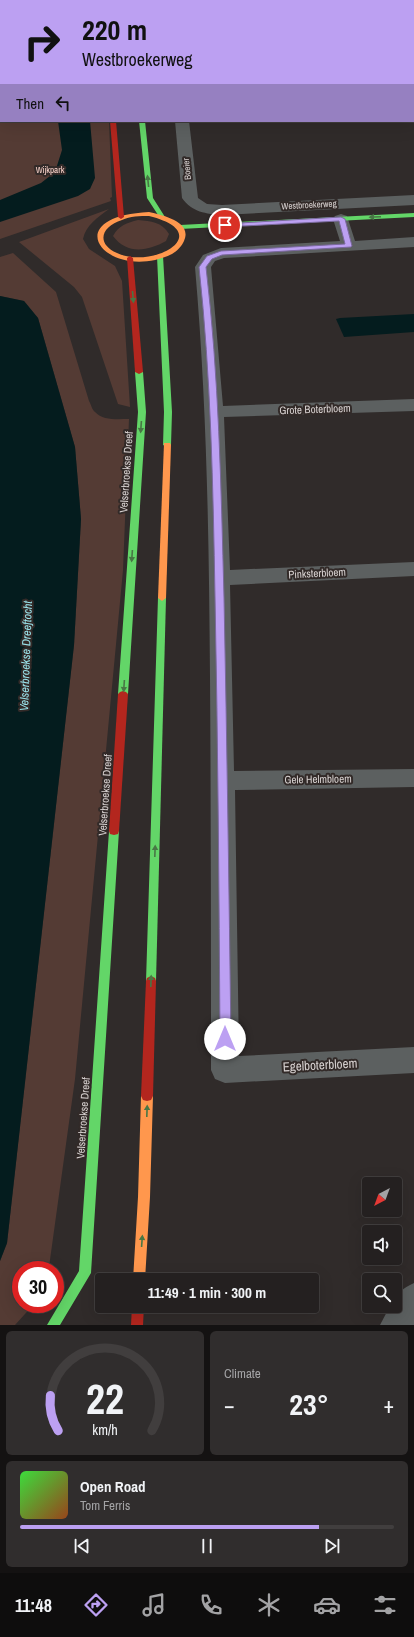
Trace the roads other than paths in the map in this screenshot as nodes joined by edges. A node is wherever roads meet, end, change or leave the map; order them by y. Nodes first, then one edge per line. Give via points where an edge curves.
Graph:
1 (113, 122) edge
2 (142, 122) edge
3 (182, 122) edge
4 (414, 200) edge
5 (205, 208) joint
6 (414, 215) edge
7 (121, 217) junction
8 (162, 217) junction
9 (180, 227) junction
10 (345, 232) junction
11 (414, 242) edge
12 (160, 256) junction
13 (130, 258) junction
14 (414, 405) edge
15 (215, 412) junction
16 (414, 569) edge
17 (220, 578) junction
18 (414, 778) edge
19 (223, 781) junction
20 (414, 1060) edge
21 (139, 1273) edge
22 (414, 1299) edge
23 (137, 1313) edge
24 (53, 1325) edge
25 (136, 1325) edge
26 (396, 1325) edge

1 - 7 main road
8 -> 2 main road via 150,198
3 - 5 street, Boeier via 190,198 194,204
4 - 5 street, Westbroekerweg via 222,210
6 -> 10 main road, Westbroekerweg
7 - 8 main road via 141,214
7 - 13 main road via 104,227 100,233 100,240 109,251
8 - 9 main road
9 - 10 main road, Westbroekerweg
9 - 12 main road via 186,241
10 - 11 street, Westbroekerweg
10 - 15 street, Westbroekerweg via 221,253 209,258 203,267
12 - 13 main road
21 -> 12 main road via 144,1197 168,412
13 -> 24 main road, Velserbroekse Dreef via 142,412 85,1273
14 - 15 street, Grote Boterbloem
15 - 17 street
16 - 17 street, Pinksterbloem
17 - 19 street
18 - 19 street, Gele Helmbloem
19 - 20 street, Egelboterbloem via 226,1070
22 - 26 street
23 - 25 main road

